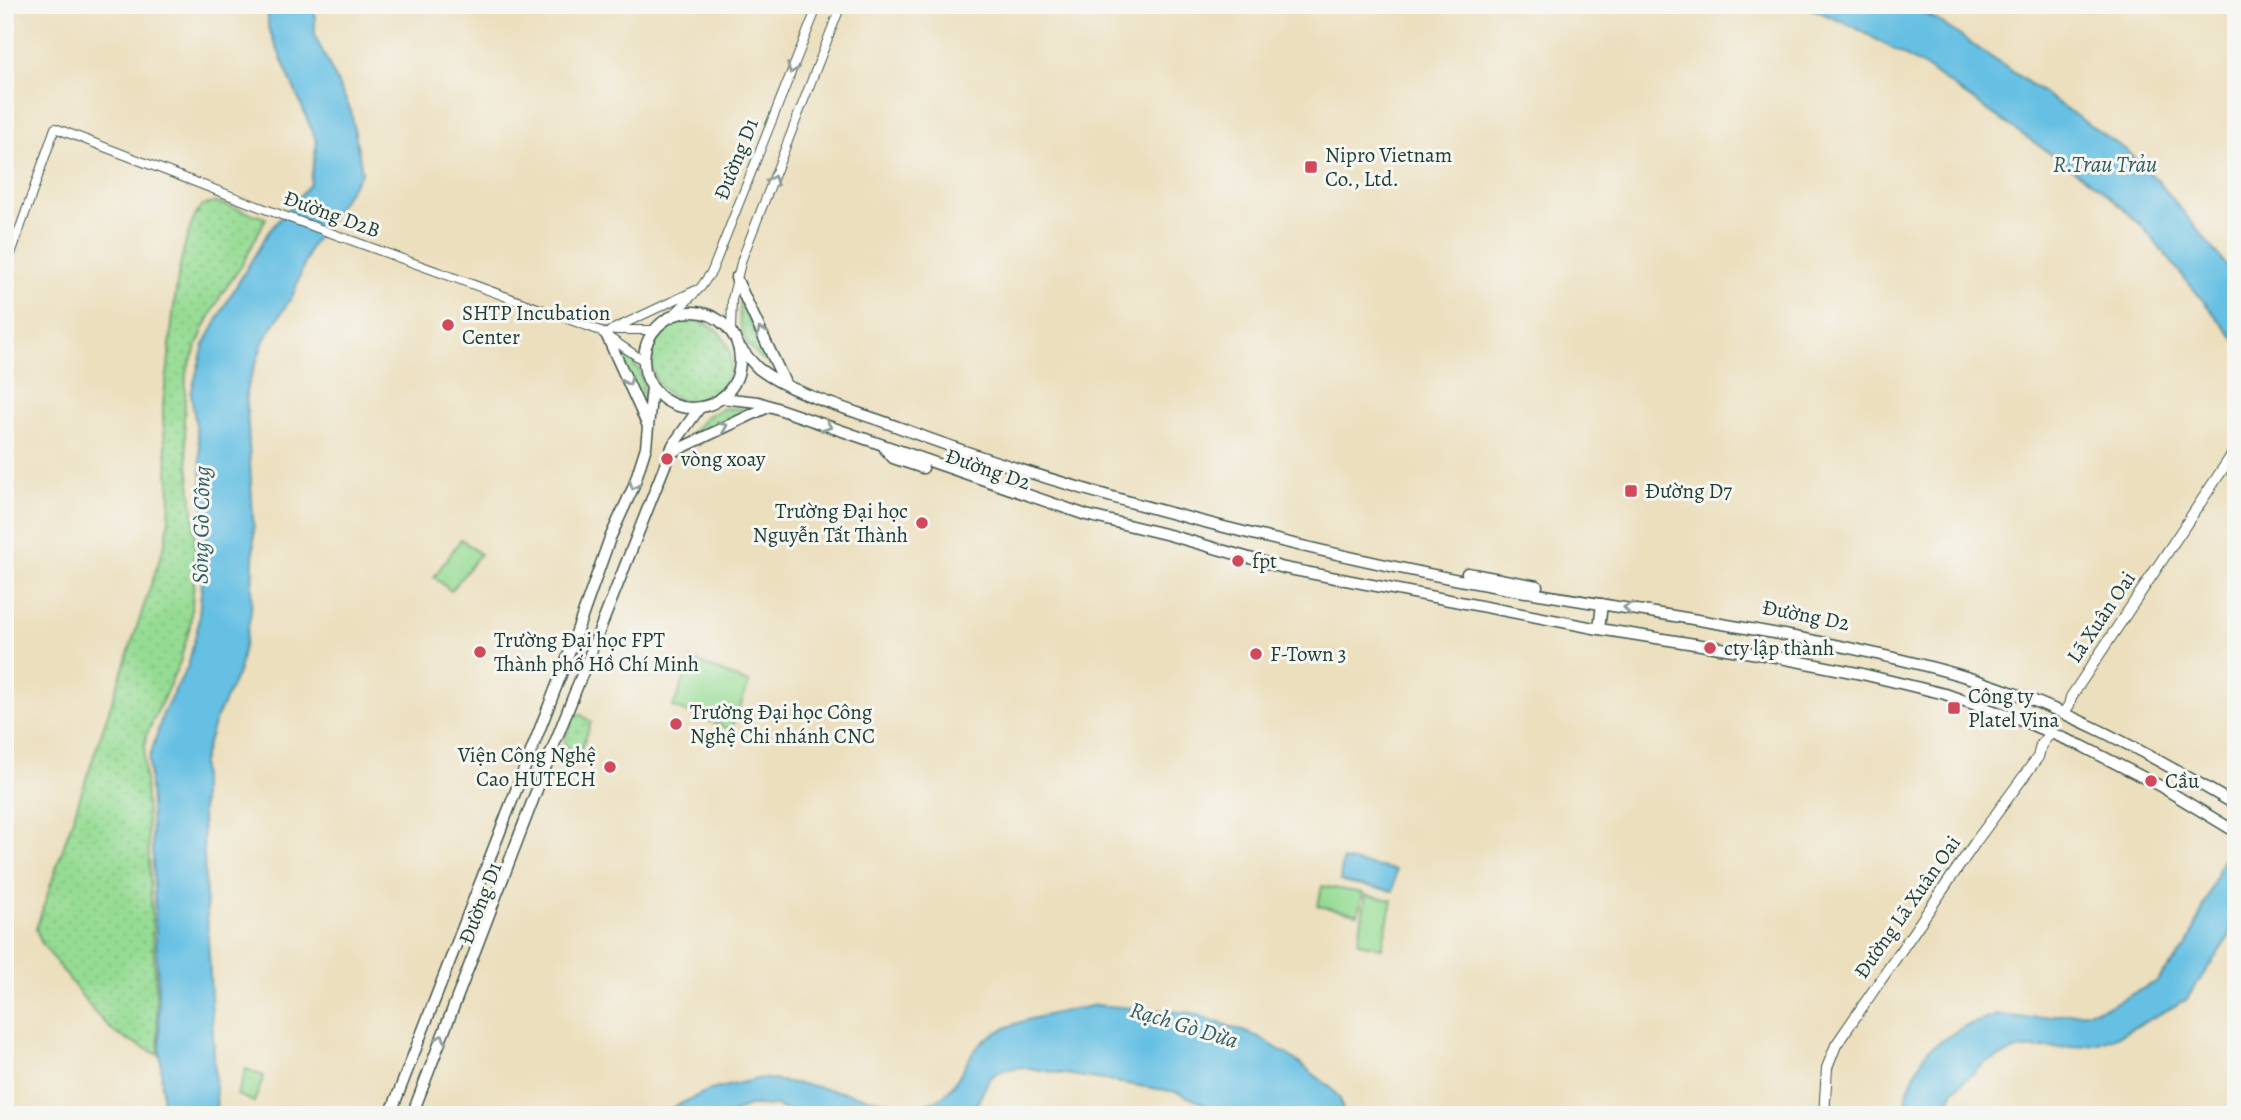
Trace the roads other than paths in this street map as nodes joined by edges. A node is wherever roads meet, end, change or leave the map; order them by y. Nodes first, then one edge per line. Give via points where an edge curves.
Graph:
1 (818, 5) edge
2 (841, 5) edge
3 (5, 271) edge
4 (736, 278) junction
5 (701, 287) junction
6 (672, 316) junction
7 (654, 330) junction
8 (730, 330) junction
9 (605, 331) junction
10 (738, 345) junction
11 (644, 361) junction
12 (786, 385) junction
13 (652, 387) junction
14 (721, 398) junction
15 (771, 405) junction
16 (700, 407) junction
17 (649, 429) junction
18 (679, 436) junction
19 (2236, 449) edge
20 (674, 455) junction
21 (1142, 506) junction
22 (1137, 528) junction
23 (1340, 555) junction
24 (1336, 577) junction
25 (618, 580) junction
26 (1602, 604) junction
27 (1599, 629) junction
28 (2063, 714) junction
29 (2050, 733) junction
30 (516, 792) junction
31 (534, 798) junction
32 (2236, 805) edge
33 (2236, 832) edge
34 (419, 1096) junction
35 (390, 1115) edge
36 (412, 1115) edge
37 (419, 1115) edge
38 (1824, 1115) edge

1 -> 5 street, Đường D1 via 720,251
4 -> 2 street, Đường D1
3 - 9 street, Đường D2B via 55,128
4 - 8 street, Đường D1
12 -> 4 main road
5 - 6 street, Đường D1
5 - 9 street
6 - 7 main road
6 - 8 main road via 697,311 710,314
7 - 9 street, Đường D2B
7 - 11 main road
8 - 10 main road
9 - 11 street, Đường D2B
9 -> 17 main road
10 - 12 main road, Đường D2 via 760,369
10 - 14 main road via 738,374
11 - 13 main road
12 - 21 main road, Đường D2 via 934,440
13 - 16 main road via 673,404
13 - 17 main road, Đường D1
14 - 15 main road, Đường D2
14 - 16 main road
20 -> 15 main road
15 -> 22 main road, Đường D2 via 883,447
16 - 18 main road, Đường D1
17 -> 30 main road, Đường D1 via 633,488 610,538
18 - 20 main road, Đường D1
18 - 25 main road, Đường D1
19 - 28 main road, Lã Xuân Oai
20 - 25 main road, Đường D1 via 627,572
21 - 22 main road
21 - 23 main road, Đường D2
22 - 24 main road, Đường D2 via 1284,568
23 - 24 main road
23 - 26 main road, Đường D2
24 - 27 main road, Đường D2
25 - 31 main road, Đường D1
26 - 27 main road
28 -> 26 main road, Đường D2 via 1948,672 1869,653
27 - 29 main road, Đường D2 via 1779,657 1897,682 1945,694
28 - 29 main road
28 - 32 main road, Đường D2
29 - 33 main road, Đường D2 via 2126,767
29 - 38 main road, Đường Lã Xuân Oai via 2038,757 1836,1045 1827,1068
30 - 31 main road
30 - 35 main road, Đường D1
34 -> 31 main road, Đường D1
34 - 36 main road, Đường D1
34 - 37 main road, Đường D1

